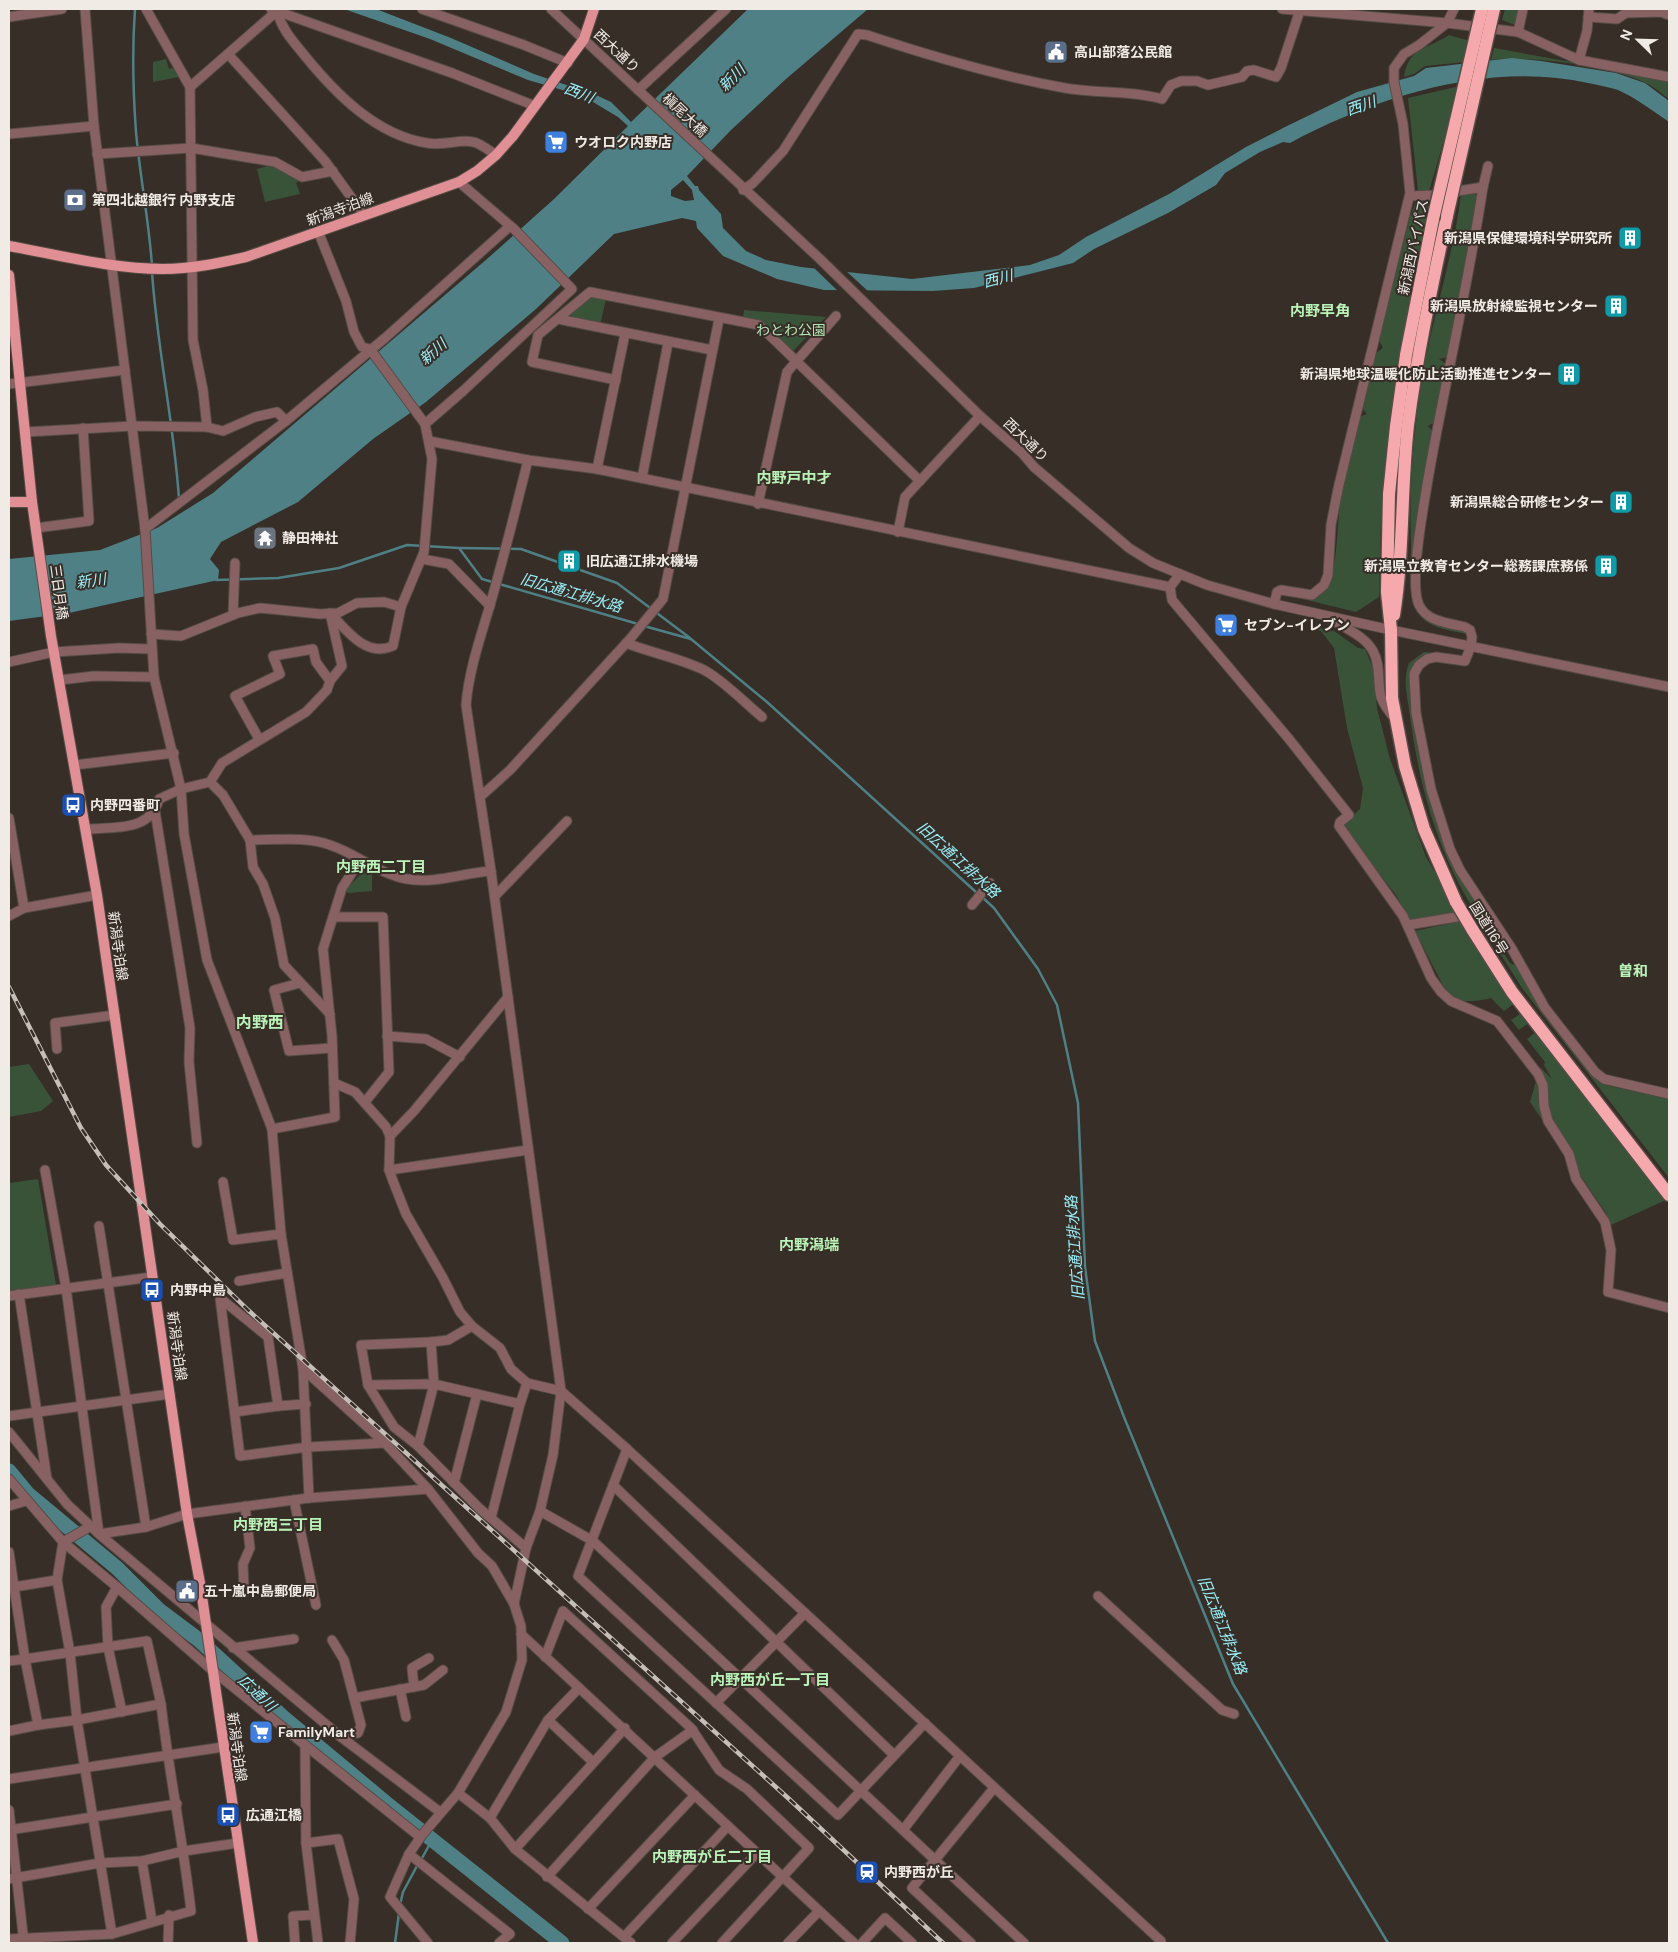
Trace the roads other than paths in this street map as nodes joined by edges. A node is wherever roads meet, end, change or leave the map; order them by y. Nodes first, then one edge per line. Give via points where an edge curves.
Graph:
1 (62, 9) edge
2 (85, 9) edge
3 (146, 9) edge
4 (422, 9) edge
5 (551, 9) edge
6 (594, 9) edge
7 (726, 9) edge
8 (1282, 9) edge
9 (1454, 9) edge
10 (1482, 9) edge
11 (1494, 9) edge
12 (1523, 9) edge
13 (274, 10) edge
14 (1300, 10) edge
15 (1588, 13) edge
16 (1669, 15) edge
17 (9, 17) edge
18 (1447, 22) junction
19 (1518, 32) junction
20 (584, 39) junction
21 (228, 54) junction
22 (1579, 60) junction
23 (568, 63) junction
24 (1669, 77) edge
25 (190, 87) junction
26 (640, 91) junction
27 (535, 106) junction
28 (94, 126) junction
29 (9, 134) edge
30 (191, 148) junction
31 (97, 154) junction
32 (496, 155) junction
33 (708, 157) joint
34 (1488, 166) dead end
35 (333, 171) junction
36 (459, 182) junction
37 (1483, 187) junction
38 (743, 190) junction
39 (1410, 196) junction
40 (364, 215) junction
41 (512, 228) junction
42 (318, 231) junction
43 (9, 246) edge
44 (111, 264) junction
45 (192, 268) junction
46 (9, 275) edge
47 (836, 316) dead end
48 (558, 318) junction
49 (719, 319) junction
50 (625, 334) junction
51 (668, 343) junction
52 (370, 349) junction
53 (712, 350) junction
54 (796, 361) junction
55 (125, 370) junction
56 (616, 380) junction
57 (21, 382) junction
58 (9, 384) edge
59 (980, 416) junction
60 (286, 421) junction
61 (425, 424) junction
62 (133, 426) junction
63 (207, 427) junction
64 (83, 428) junction
65 (26, 432) junction
66 (429, 441) junction
67 (528, 460) junction
68 (597, 469) junction
69 (642, 478) junction
70 (920, 481) junction
71 (684, 488) junction
72 (9, 502) edge
73 (32, 502) junction
74 (758, 504) junction
75 (36, 528) junction
76 (145, 529) junction
77 (898, 532) junction
78 (423, 556) junction
79 (235, 563) dead end
80 (1180, 574) junction
81 (1170, 587) junction
82 (1274, 604) junction
83 (490, 606) junction
84 (401, 607) junction
85 (330, 613) junction
86 (233, 615) junction
87 (1328, 616) junction
88 (1392, 630) junction
89 (151, 634) junction
90 (51, 636) joint
91 (628, 641) junction
92 (1471, 646) junction
93 (151, 649) junction
94 (54, 652) junction
95 (9, 662) edge
96 (154, 677) junction
97 (60, 680) junction
98 (330, 681) junction
99 (1669, 687) edge
100 (762, 717) dead end
101 (1396, 720) junction
102 (259, 739) junction
103 (174, 753) junction
104 (75, 765) junction
105 (210, 782) junction
106 (181, 789) junction
107 (480, 797) junction
108 (156, 811) junction
109 (9, 818) edge
110 (567, 821) dead end
111 (86, 829) junction
112 (250, 840) junction
113 (360, 860) junction
114 (491, 871) junction
115 (990, 884) dead end
116 (97, 895) junction
117 (495, 896) junction
118 (972, 905) dead end
119 (24, 908) junction
120 (9, 916) edge
121 (332, 918) junction
122 (1408, 925) junction
123 (1512, 949) junction
124 (300, 982) junction
125 (508, 998) junction
126 (330, 1014) junction
127 (115, 1015) junction
128 (387, 1036) junction
129 (332, 1048) junction
130 (57, 1049) dead end
131 (460, 1057) junction
132 (334, 1083) junction
133 (1669, 1094) edge
134 (365, 1102) junction
135 (272, 1129) junction
136 (390, 1136) junction
137 (197, 1143) dead end
138 (528, 1150) junction
139 (45, 1170) dead end
140 (389, 1170) junction
141 (223, 1182) dead end
142 (1669, 1195) edge
143 (99, 1226) dead end
144 (281, 1234) junction
145 (287, 1273) junction
146 (152, 1277) junction
147 (238, 1281) dead end
148 (107, 1283) junction
149 (66, 1288) junction
150 (20, 1294) junction
151 (9, 1296) edge
152 (1669, 1308) edge
153 (472, 1326) junction
154 (431, 1342) junction
155 (304, 1369) junction
156 (527, 1382) junction
157 (434, 1384) junction
158 (368, 1385) junction
159 (561, 1391) junction
160 (170, 1394) junction
161 (477, 1394) junction
162 (126, 1400) junction
163 (306, 1404) junction
164 (520, 1404) junction
165 (82, 1406) junction
166 (278, 1406) junction
167 (37, 1412) junction
168 (235, 1412) junction
169 (9, 1416) edge
170 (9, 1432) edge
171 (385, 1443) junction
172 (418, 1446) junction
173 (308, 1447) junction
174 (627, 1449) junction
175 (9, 1479) edge
176 (47, 1480) junction
177 (454, 1483) junction
178 (613, 1485) junction
179 (428, 1489) junction
180 (310, 1498) junction
181 (294, 1500) junction
182 (26, 1501) junction
183 (9, 1506) edge
184 (245, 1506) junction
185 (540, 1511) junction
186 (187, 1514) junction
187 (491, 1518) junction
188 (90, 1526) junction
189 (146, 1527) junction
190 (99, 1534) junction
191 (592, 1541) junction
192 (63, 1542) junction
193 (526, 1548) junction
194 (9, 1552) edge
195 (57, 1580) junction
196 (11, 1587) edge
197 (117, 1587) junction
198 (244, 1592) dead end
199 (1098, 1596) dead end
200 (514, 1604) junction
201 (316, 1605) dead end
202 (805, 1613) junction
203 (206, 1628) junction
204 (521, 1634) junction
205 (294, 1638) dead end
206 (332, 1640) dead end
207 (776, 1642) junction
208 (108, 1647) junction
209 (233, 1648) junction
210 (70, 1653) junction
211 (545, 1657) junction
212 (429, 1658) dead end
213 (25, 1659) junction
214 (9, 1661) edge
215 (212, 1667) junction
216 (443, 1670) dead end
217 (740, 1679) junction
218 (414, 1687) junction
219 (579, 1688) junction
220 (400, 1689) junction
221 (354, 1698) junction
222 (716, 1703) junction
223 (162, 1704) junction
224 (122, 1712) junction
225 (1234, 1714) dead end
226 (406, 1717) dead end
227 (77, 1720) junction
228 (548, 1720) junction
229 (925, 1723) junction
230 (38, 1725) junction
231 (625, 1728) junction
232 (693, 1730) junction
233 (9, 1731) edge
234 (341, 1737) junction
235 (305, 1745) junction
236 (223, 1747) junction
237 (167, 1754) junction
238 (894, 1755) junction
239 (960, 1756) junction
240 (655, 1757) junction
241 (593, 1762) junction
242 (85, 1768) junction
243 (9, 1779) edge
244 (994, 1788) junction
245 (861, 1791) junction
246 (458, 1793) junction
247 (695, 1795) junction
248 (177, 1804) junction
249 (9, 1810) edge
250 (439, 1814) junction
251 (92, 1816) junction
252 (490, 1818) junction
253 (728, 1826) junction
254 (10, 1830) edge
255 (903, 1830) junction
256 (421, 1836) junction
257 (238, 1842) junction
258 (306, 1843) junction
259 (515, 1849) junction
260 (184, 1851) junction
261 (756, 1853) junction
262 (409, 1854) junction
263 (142, 1860) junction
264 (936, 1861) junction
265 (100, 1863) junction
266 (547, 1877) junction
267 (782, 1877) junction
268 (13, 1878) edge
269 (588, 1909) junction
270 (819, 1911) junction
271 (169, 1915) junction
272 (314, 1915) junction
273 (152, 1921) junction
274 (112, 1934) junction
275 (9, 1939) edge
276 (68, 1940) edge
277 (627, 1940) edge
278 (24, 1941) edge
279 (168, 1943) edge
280 (253, 1943) edge
281 (295, 1943) edge
282 (318, 1943) edge
283 (350, 1943) edge
284 (428, 1943) edge
285 (499, 1943) edge
286 (672, 1943) edge
287 (722, 1943) edge
288 (788, 1943) edge
289 (854, 1943) edge
290 (862, 1943) edge
291 (912, 1943) edge
292 (971, 1943) edge
293 (1024, 1943) edge
294 (1159, 1943) edge

1 - 17 street
2 - 28 street
3 - 25 street
4 - 23 street
5 - 20 street, 西大通り
6 - 20 main road, 新潟寺泊線
7 - 26 street
8 - 14 street
9 - 18 street
10 - 88 highway, 新潟西バイパス, bridge via 1433,219 1406,355 1389,494 1387,592
11 - 88 highway, 新潟西バイパス, bridge via 1417,366 1408,427
12 - 19 street
13 - 21 street
13 - 27 street
13 - 32 street via 282,28 327,84 377,124 427,143 474,142
14 - 18 street
14 - 38 street via 1276,77 1254,70 1247,71 1242,78 1208,84 1180,82 1171,85 1162,99 1141,93 1095,93 1063,88 968,66 858,34 783,151
15 - 16 street via 1617,19 1626,13 1661,12
15 - 22 street via 1588,32
18 - 19 street
18 - 39 street via 1419,46 1404,54 1394,68
19 - 22 street
20 - 23 main road, 新潟寺泊線
20 - 26 street, 西大通り
21 - 25 street
21 - 35 street
22 - 24 street
23 - 27 main road, 新潟寺泊線
25 - 30 street
26 - 33 street, 槇尾大橋
27 - 32 main road, 新潟寺泊線
28 - 29 street
28 - 31 street
30 - 31 street
30 - 35 street via 275,162 302,177
30 - 45 street
31 - 44 street
32 - 36 main road, 新潟寺泊線
33 - 38 street, 西大通り
34 - 37 street
35 - 40 street
36 - 40 main road, 新潟寺泊線
36 - 41 street
37 - 39 street
37 - 92 street via 1423,512 1416,592 1419,605 1434,620 1470,630
38 - 59 street, 西大通り via 824,263
39 - 82 street via 1338,489 1331,525 1328,575 1324,585 1312,595 1282,590 1277,592
40 - 42 main road, 新潟寺泊線
41 - 52 street
41 - 61 street via 572,288
42 - 45 main road, 新潟寺泊線 via 246,257
42 - 52 street via 346,301 354,332 362,347
43 - 44 main road, 新潟寺泊線
44 - 45 main road, 新潟寺泊線
44 - 55 street
45 - 63 street via 193,340
46 - 57 main road
47 - 54 street
48 - 49 street via 590,292
48 - 50 street
48 - 56 street via 538,335 532,362
49 - 53 street
49 - 54 street via 759,326
50 - 51 street
50 - 56 street
51 - 53 street
51 - 69 street
52 - 60 street
52 - 61 street
53 - 71 street
54 - 70 street
54 - 74 street via 787,372
55 - 57 street
55 - 62 street
56 - 68 street
57 - 58 street
57 - 65 main road
59 - 70 street
59 - 80 street, 西大通り via 1118,540 1153,563
60 - 63 street via 276,412 255,417 232,429 213,430
60 - 76 street
61 - 66 street
62 - 63 street
62 - 64 street
62 - 76 street
64 - 65 street
64 - 75 street via 89,522
65 - 73 main road
66 - 67 street
66 - 78 street via 432,459
67 - 68 street
67 - 83 street
68 - 69 street
69 - 71 street
70 - 77 street via 905,497
71 - 74 street
71 - 91 street via 663,598
72 - 73 main road
73 - 75 main road
74 - 77 street
75 - 90 main road, 三日月橋
76 - 89 street
77 - 81 street
78 - 83 street via 449,564
78 - 84 street
79 - 86 street
80 - 81 street
80 - 82 street, 西大通り via 1206,585
81 - 122 street via 1172,600 1290,739 1349,816 1339,826
82 - 87 street, 西大通り
83 - 107 street via 468,682 466,705
84 - 85 street via 384,602 357,603 338,613
84 - 85 street via 393,646 387,649 360,644
85 - 86 street via 260,608
85 - 98 street via 342,666
86 - 89 street via 181,636
87 - 88 street, 西大通り
87 - 101 street via 1360,636 1373,650 1381,697
88 - 92 street, 西大通り
88 - 101 highway, 国道116号 via 1392,698
89 - 93 street
90 - 94 main road, 新潟寺泊線
91 - 100 street via 706,671
91 - 107 street via 510,770
92 - 99 street, 西大通り
92 - 123 street via 1466,661 1436,657 1419,664 1414,680 1416,713 1431,789 1450,849 1460,870
93 - 94 street
93 - 96 street
94 - 95 street
94 - 97 main road, 新潟寺泊線
96 - 97 street via 94,676
96 - 103 street
97 - 104 main road, 新潟寺泊線
98 - 102 street via 327,690 306,712
98 - 102 street via 316,662 313,649 273,656 280,674 235,696
101 - 142 highway, 国道116号, bridge via 1405,766 1424,829 1456,902 1518,999
102 - 105 street via 222,763
103 - 104 street
103 - 106 street
104 - 111 main road, 新潟寺泊線
105 - 106 street
105 - 112 street via 223,796
106 - 108 street via 159,799
106 - 135 street via 186,842 207,960
107 - 114 street
108 - 111 street via 143,823
108 - 137 street via 190,1028 189,1062
109 - 119 street
110 - 117 street
111 - 116 main road, 新潟寺泊線
112 - 113 street via 317,841
112 - 124 street via 253,867 275,918 284,965
113 - 114 street via 409,880 434,880
113 - 121 street via 342,888
114 - 117 street
115 - 118 street
116 - 119 street
116 - 127 main road, 新潟寺泊線
117 - 125 street
119 - 120 street
121 - 126 street via 323,949
121 - 128 street via 383,917
122 - 123 street via 1480,913 1507,953
122 - 152 street via 1427,970 1441,992 1450,1001 1497,1021 1538,1074 1543,1085 1548,1121 1569,1154 1576,1179 1606,1222 1611,1250 1608,1292
123 - 133 street via 1545,1008 1595,1072 1604,1080
124 - 126 street
124 - 129 street via 274,990 289,1051
125 - 131 street
125 - 138 street
126 - 129 street
127 - 130 street via 55,1023
127 - 146 main road, 新潟寺泊線
128 - 131 street via 426,1039
128 - 134 street via 389,1072
129 - 132 street
131 - 136 street
132 - 134 street via 355,1092
132 - 135 street via 335,1117
134 - 136 street
135 - 144 street
136 - 140 street
138 - 140 street
138 - 159 street
139 - 149 street
140 - 153 street via 410,1221 460,1312
141 - 144 street via 232,1240
143 - 148 street
144 - 145 street
145 - 147 street
145 - 155 street
146 - 148 street
146 - 160 main road, 新潟寺泊線
148 - 149 street
148 - 162 street
149 - 150 street
149 - 165 street
150 - 151 street
150 - 167 street
153 - 154 street via 448,1340
153 - 156 street via 500,1348 511,1369
154 - 157 street
154 - 158 street via 361,1345
155 - 163 street
155 - 171 street
156 - 159 street
156 - 164 street
157 - 158 street
157 - 161 street
157 - 172 street
158 - 172 street via 394,1427
159 - 174 street
159 - 185 street via 553,1455
160 - 162 street
160 - 186 main road, 新潟寺泊線
161 - 164 street
161 - 177 street
162 - 165 street
162 - 189 street
163 - 166 street
163 - 173 street
164 - 187 street
165 - 167 street
165 - 190 street
166 - 168 street
166 - 168 street via 268,1337 220,1298
167 - 169 street
167 - 176 street
168 - 173 street via 240,1456
170 - 176 street
171 - 173 street
171 - 179 street
172 - 177 street
173 - 180 street
174 - 178 street
174 - 202 street
175 - 182 street
176 - 188 street
177 - 187 street
178 - 191 street
178 - 207 street
179 - 180 street
179 - 200 street via 492,1566
180 - 181 street
181 - 184 street
181 - 201 street
182 - 183 street
182 - 192 street
184 - 186 street
184 - 198 street via 250,1548 243,1564
185 - 191 street
185 - 193 street
186 - 189 street
186 - 203 main road, 新潟寺泊線
187 - 193 street
188 - 190 street
188 - 192 street
189 - 190 street
190 - 203 street
191 - 217 street
191 - 222 street via 578,1576
192 - 195 street
192 - 197 street
193 - 200 street
194 - 196 street
195 - 196 street
195 - 210 street
196 - 213 street
197 - 208 street via 106,1607
197 - 215 street
199 - 225 street via 1222,1710
200 - 204 street
202 - 207 street
202 - 229 street
203 - 209 street
203 - 215 main road, 新潟寺泊線
204 - 211 street
204 - 246 street via 522,1660 506,1712
205 - 209 street
206 - 221 street via 344,1660
207 - 217 street
207 - 238 street
208 - 210 street
208 - 223 street via 147,1641
208 - 224 street
209 - 234 street
210 - 213 street
210 - 227 street
211 - 219 street
211 - 232 street via 563,1611
212 - 218 street via 412,1668
213 - 214 street
213 - 230 street
215 - 235 street
215 - 236 main road, 新潟寺泊線
216 - 218 street via 424,1685
217 - 222 street
217 - 245 street
218 - 220 street
219 - 228 street
219 - 231 street
220 - 221 street
220 - 226 street
221 - 234 street via 361,1725 358,1733
222 - 245 street via 838,1816
223 - 224 street
223 - 237 street
224 - 227 street
227 - 230 street
227 - 242 street
228 - 241 street
228 - 252 street
229 - 238 street
229 - 239 street
230 - 233 street
231 - 240 street
231 - 241 street
232 - 240 street
232 - 267 street via 719,1770 747,1789 809,1848
234 - 250 street
235 - 256 street
235 - 258 street
236 - 237 street
236 - 257 main road, 新潟寺泊線
237 - 242 street
237 - 248 street
238 - 245 street
239 - 244 street
239 - 255 street
240 - 247 street
240 - 266 street
241 - 259 street
242 - 243 street
242 - 251 street
244 - 264 street
244 - 294 street via 1161,1941
245 - 255 street
246 - 250 street
246 - 252 street
247 - 253 street
247 - 269 street
248 - 251 street
248 - 260 street
249 - 254 street
250 - 256 street
251 - 254 street
251 - 265 street
252 - 259 street
253 - 261 street
253 - 277 street
254 - 268 street
255 - 264 street
256 - 262 street
257 - 260 street
257 - 280 main road, 新潟寺泊線
258 - 272 street
258 - 283 street via 338,1839 354,1899
259 - 266 street
260 - 263 street
260 - 271 street via 191,1911
261 - 267 street
261 - 286 street
262 - 284 street via 390,1897
262 - 285 street via 510,1934
263 - 265 street
263 - 273 street
264 - 292 street via 912,1888
264 - 293 street
265 - 268 street
265 - 274 street
266 - 269 street
267 - 270 street
267 - 287 street
268 - 278 street
269 - 277 street
270 - 288 street
270 - 289 street
271 - 273 street
271 - 279 street
272 - 281 street via 293,1916
272 - 282 street
273 - 274 street
274 - 276 street
275 - 278 street
276 - 278 street
290 - 291 street via 885,1918

